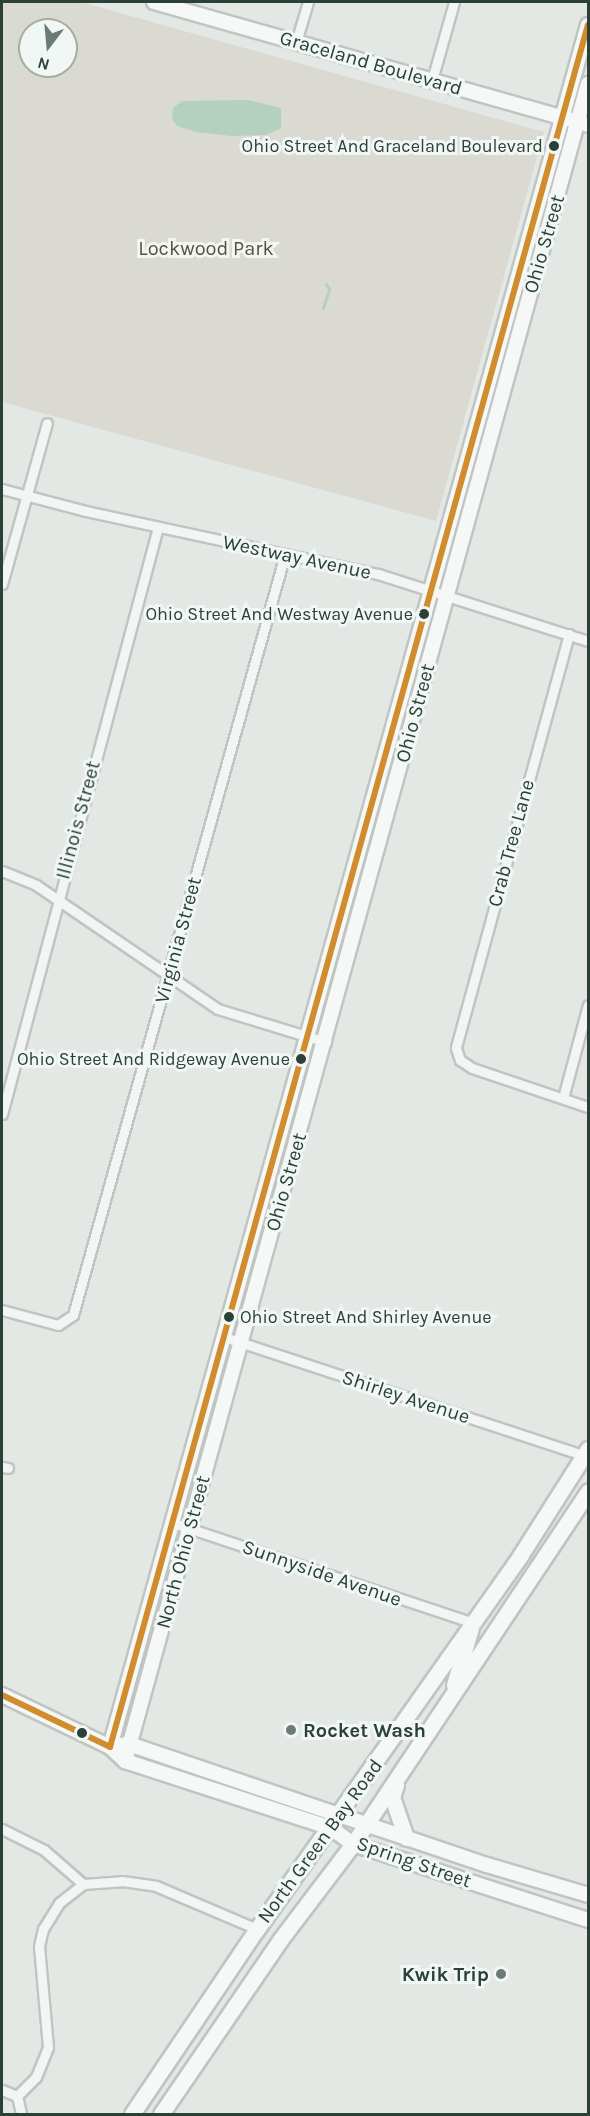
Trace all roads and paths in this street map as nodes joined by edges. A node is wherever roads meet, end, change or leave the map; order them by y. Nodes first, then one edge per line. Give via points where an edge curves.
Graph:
1 (158, 2) edge
2 (308, 2) edge
3 (454, 2) edge
4 (588, 25) edge
5 (297, 42) junction
6 (432, 80) junction
7 (588, 84) edge
8 (563, 116) junction
9 (583, 123) edge
10 (516, 284) junction
11 (532, 289) junction
12 (47, 423) dead end
13 (2, 489) edge
14 (26, 495) junction
15 (158, 527) junction
16 (285, 554) junction
17 (2, 584) edge
18 (431, 589) junction
19 (447, 593) junction
20 (569, 634) junction
21 (588, 641) edge
22 (386, 753) junction
23 (403, 758) junction
24 (2, 871) edge
25 (350, 887) junction
26 (366, 892) junction
27 (57, 900) junction
28 (168, 977) junction
29 (588, 1005) edge
30 (308, 1038) junction
31 (326, 1042) junction
32 (563, 1098) junction
33 (588, 1107) edge
34 (2, 1114) edge
35 (283, 1131) junction
36 (299, 1136) junction
37 (257, 1227) junction
38 (272, 1232) junction
39 (2, 1310) edge
40 (224, 1337) junction
41 (241, 1342) junction
42 (587, 1454) edge
43 (588, 1491) edge
44 (173, 1523) junction
45 (190, 1528) junction
46 (520, 1556) junction
47 (471, 1622) junction
48 (499, 1628) junction
49 (142, 1634) junction
50 (159, 1636) junction
51 (127, 1686) junction
52 (144, 1691) junction
53 (2, 1695) edge
54 (451, 1696) junction
55 (129, 1744) junction
56 (110, 1747) junction
57 (124, 1761) junction
58 (399, 1775) junction
59 (341, 1814) junction
60 (366, 1824) junction
61 (331, 1828) junction
62 (2, 1829) edge
63 (406, 1838) junction
64 (353, 1844) junction
65 (83, 1884) junction
66 (588, 1895) edge
67 (588, 1920) edge
68 (257, 1929) junction
69 (2, 2090) edge
70 (17, 2096) junction
71 (21, 2115) edge
72 (132, 2115) edge
73 (161, 2115) edge

1 - 5 street, Graceland Boulevard
2 - 5 street
3 - 6 street
4 - 8 street, Ohio Street
5 - 6 street, Graceland Boulevard
6 - 8 street, Graceland Boulevard
7 - 9 street, Ohio Street
8 - 9 street, Graceland Boulevard
8 - 10 street, Ohio Street
9 - 11 street, Ohio Street
10 - 11 street
10 - 18 street, Ohio Street
11 - 19 street, Ohio Street
12 - 14 street
13 - 14 street, Westway Avenue
14 - 15 street, Westway Avenue
14 - 17 street
15 - 16 street, Westway Avenue
15 - 27 street, Illinois Street
16 - 18 street, Westway Avenue
16 - 28 street, Virginia Street
18 - 19 street, Westway Avenue
18 - 22 street, Ohio Street
19 - 20 street, Westway Avenue
19 - 23 street, Ohio Street
20 - 21 street, Westway Avenue
20 - 32 street, Crab Tree Lane via 456,1042 456,1052 472,1068
22 - 23 street
22 - 25 street, Ohio Street
23 - 26 street, Ohio Street
24 - 27 street via 36,885
25 - 26 street
25 - 30 street, Ohio Street
26 - 31 street, Ohio Street
27 - 28 street
27 - 34 street, Illinois Street
28 - 30 street via 218,1009
28 - 39 street, Virginia Street via 73,1315 65,1323 53,1324
29 - 32 street
30 - 31 street
30 - 35 street, Ohio Street
31 - 36 street, Ohio Street
32 - 33 street
35 - 36 street
35 - 37 street, Ohio Street
36 - 38 street, Ohio Street
37 - 38 street
37 - 40 street, Ohio Street
38 - 41 street, Ohio Street
40 - 41 street, Shirley Avenue
40 - 44 street, North Ohio Street
41 - 42 street, Shirley Avenue
41 - 45 street, North Ohio Street
42 - 46 main road, North Green Bay Road
43 - 48 main road, North Green Bay Road
44 - 45 street, Sunnyside Avenue
44 - 49 street, North Ohio Street
45 - 47 street, Sunnyside Avenue
45 - 50 street, North Ohio Street
46 - 47 main road, North Green Bay Road
46 - 48 main road via 501,1608
47 - 54 main road via 471,1636
47 - 59 main road, North Green Bay Road
48 - 54 main road, North Green Bay Road
49 - 50 street
49 - 51 street, North Ohio Street
50 - 52 street, North Ohio Street
51 - 52 street
51 - 56 street, North Ohio Street
52 - 55 street, North Ohio Street
53 - 56 street, Spring Street
54 - 58 main road, North Green Bay Road
55 - 56 street, Spring Street
55 - 57 street, North Ohio Street
55 - 59 street, Spring Street
56 - 57 street, Spring Street
57 - 61 street, Spring Street
58 - 60 main road, North Green Bay Road
58 - 63 main road via 392,1797
59 - 60 street, Spring Street
59 - 61 main road, North Green Bay Road
60 - 63 street, Spring Street
60 - 64 main road, North Green Bay Road
61 - 64 street, Spring Street
61 - 68 main road, North Green Bay Road
62 - 65 street via 44,1850
63 - 66 street, Spring Street
64 - 67 street, Spring Street
64 - 73 main road, North Green Bay Road via 280,1940
65 - 68 street via 122,1881 156,1886
65 - 70 street via 59,1903 43,1929 39,1946 48,2047 36,2077
68 - 72 main road, North Green Bay Road
69 - 70 street
70 - 71 street

